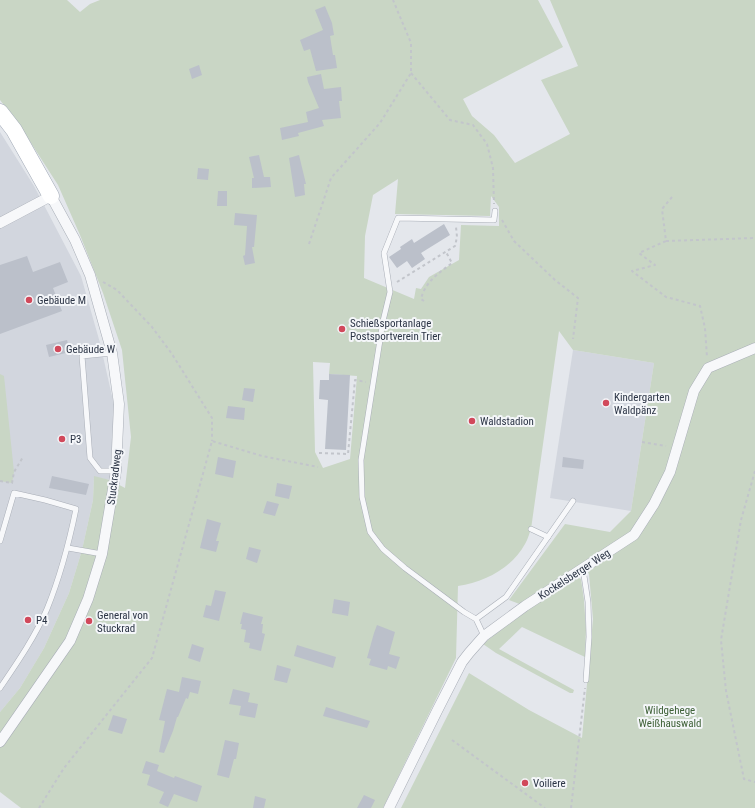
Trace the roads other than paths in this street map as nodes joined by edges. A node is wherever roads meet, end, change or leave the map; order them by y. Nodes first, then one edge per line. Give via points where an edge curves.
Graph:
1 (0, 112) edge
2 (0, 118) edge
3 (14, 130) junction
4 (51, 196) junction
5 (495, 211) road end
6 (0, 223) edge
7 (755, 348) edge
8 (112, 353) junction
9 (116, 471) junction
10 (573, 501) dead end
11 (530, 529) dead end
12 (548, 537) junction
13 (0, 541) edge
14 (68, 548) junction
15 (102, 554) junction
16 (583, 569) junction
17 (476, 619) junction
18 (484, 636) junction
19 (586, 680) road end
20 (0, 688) edge
21 (0, 742) edge
22 (388, 808) edge

1 - 3 main road
2 - 3 main road
3 - 4 main road
4 - 6 street
4 - 8 street, Stuckradweg via 75,240 90,275
5 - 17 lane via 494,220 398,218 384,254 390,292 361,460 362,497 370,532 383,549 406,568
7 - 16 street, Kockelsberger Weg via 708,368 694,391 670,472 654,504 634,535
8 - 9 street, Stuckradweg via 119,404
8 - 9 lane via 82,356 90,458 100,471
9 - 15 street, Stuckradweg
10 - 12 lane
11 - 12 lane
12 - 17 lane via 506,597
13 - 14 lane via 14,493 76,509
14 - 15 lane
14 - 20 lane via 47,610 24,654
15 - 21 street, Stuckradweg via 88,599 70,641
16 - 18 street, Kockelsberger Weg
16 - 19 lane via 588,602 589,637
17 - 18 lane
18 - 22 street, Kockelsberger Weg via 462,662

